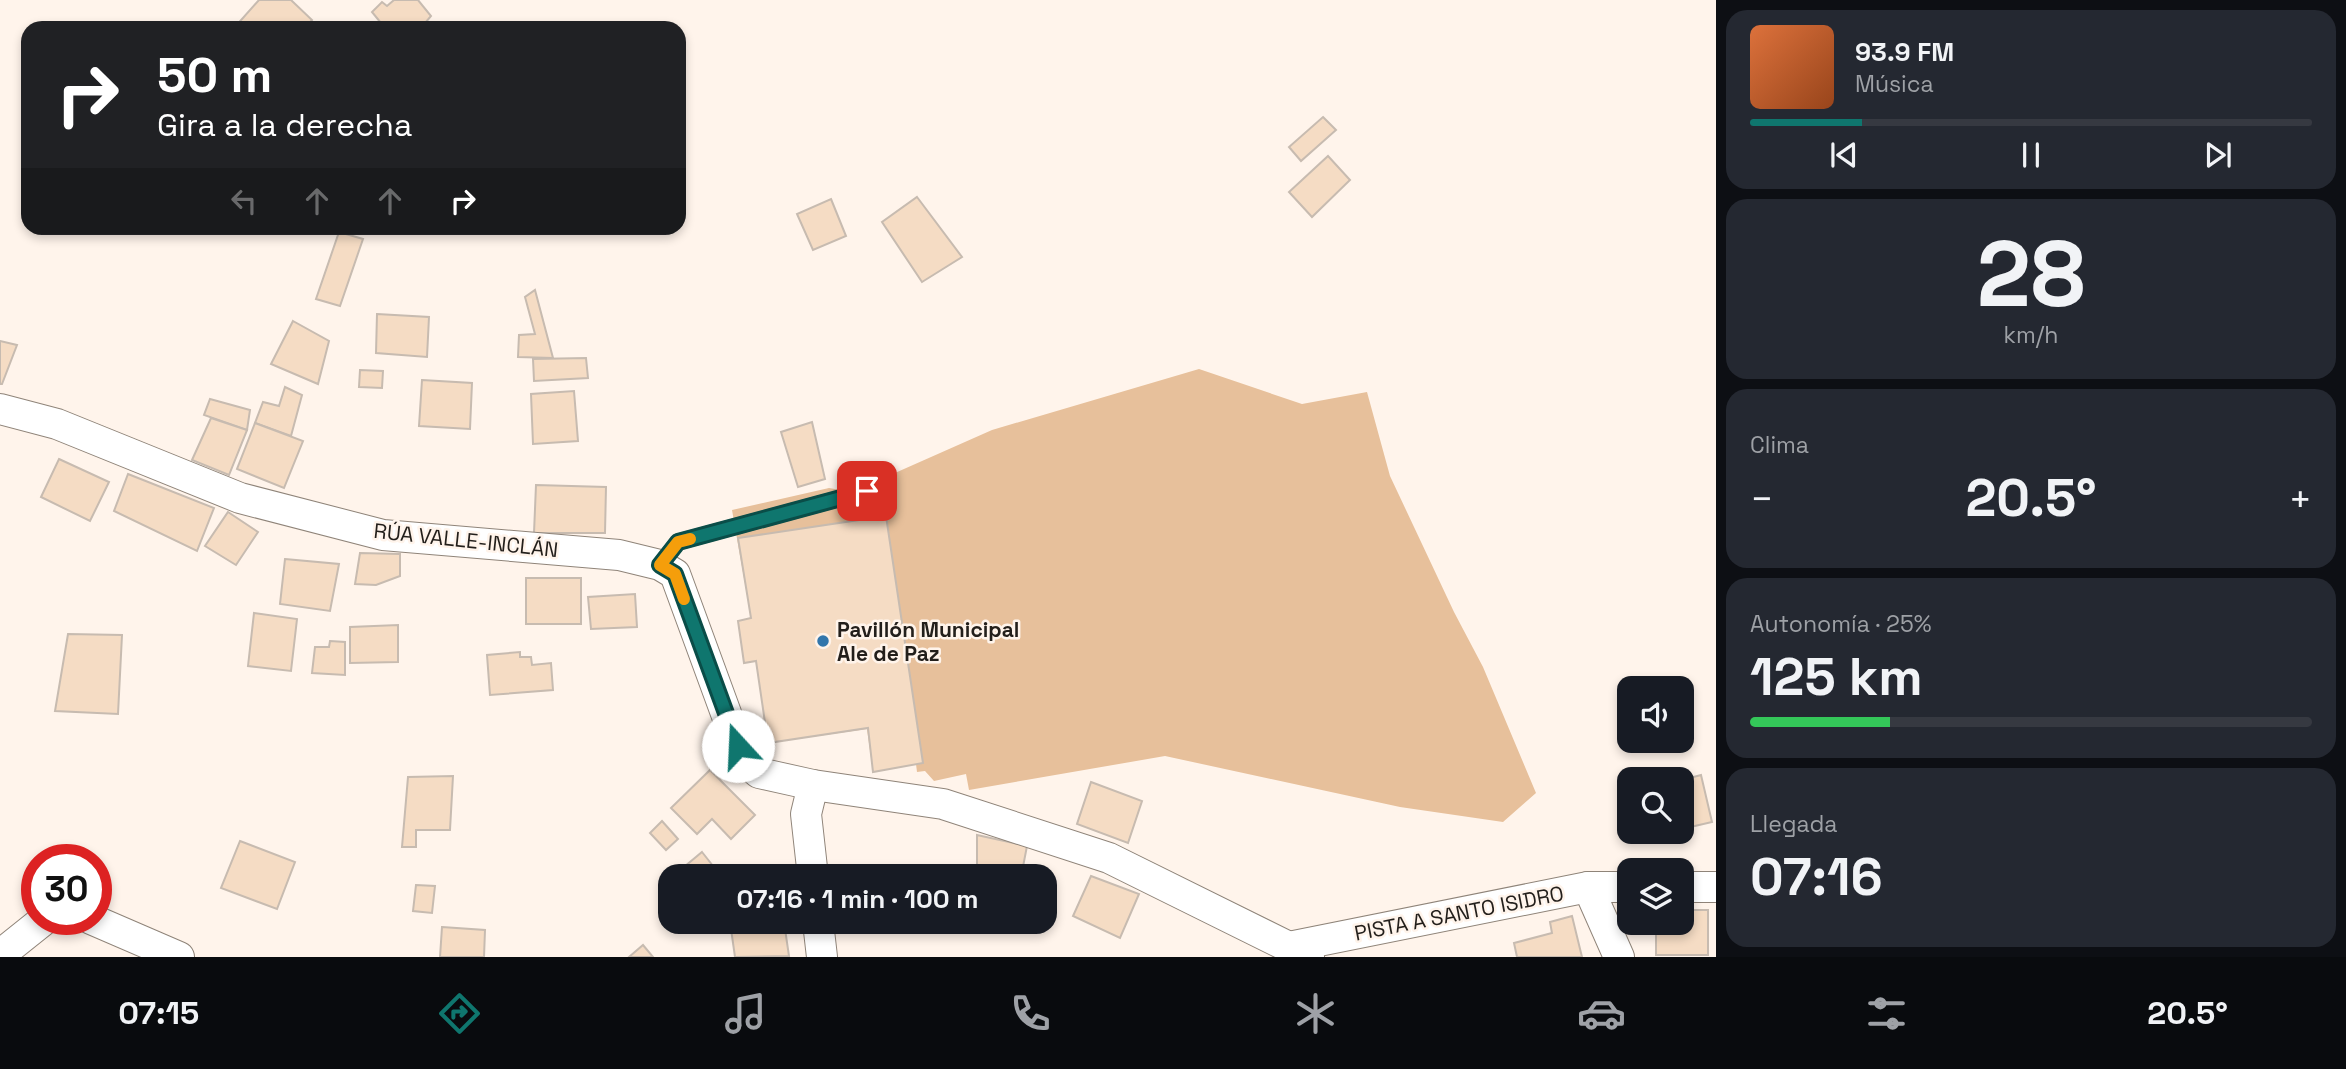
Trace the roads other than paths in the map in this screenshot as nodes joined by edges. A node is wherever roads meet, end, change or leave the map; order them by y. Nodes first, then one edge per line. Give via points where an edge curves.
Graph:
1 (0, 409) edge
2 (867, 491) dead end
3 (660, 565) junction
4 (813, 785) junction
5 (812, 864) edge
6 (1588, 887) junction
7 (1617, 887) edge
8 (1694, 887) edge
9 (1716, 887) edge
10 (112, 928) edge
11 (819, 934) edge
12 (25, 935) edge
13 (1299, 952) edge
14 (0, 955) edge
15 (178, 957) edge
16 (822, 957) edge
17 (1619, 957) edge

1 - 3 street, RÚA VALLE-INCLÁN via 57,424 240,498 383,535 619,555
2 - 3 lane via 678,542
3 - 4 street via 675,574 746,762 759,773
4 - 5 street via 806,814
4 - 13 street via 943,804 1110,858
6 - 7 street, PISTA A SANTO ISIDRO
6 - 13 street, PISTA A SANTO ISIDRO
6 - 17 street
8 - 9 street
10 - 15 street
11 - 16 street
12 - 14 street

